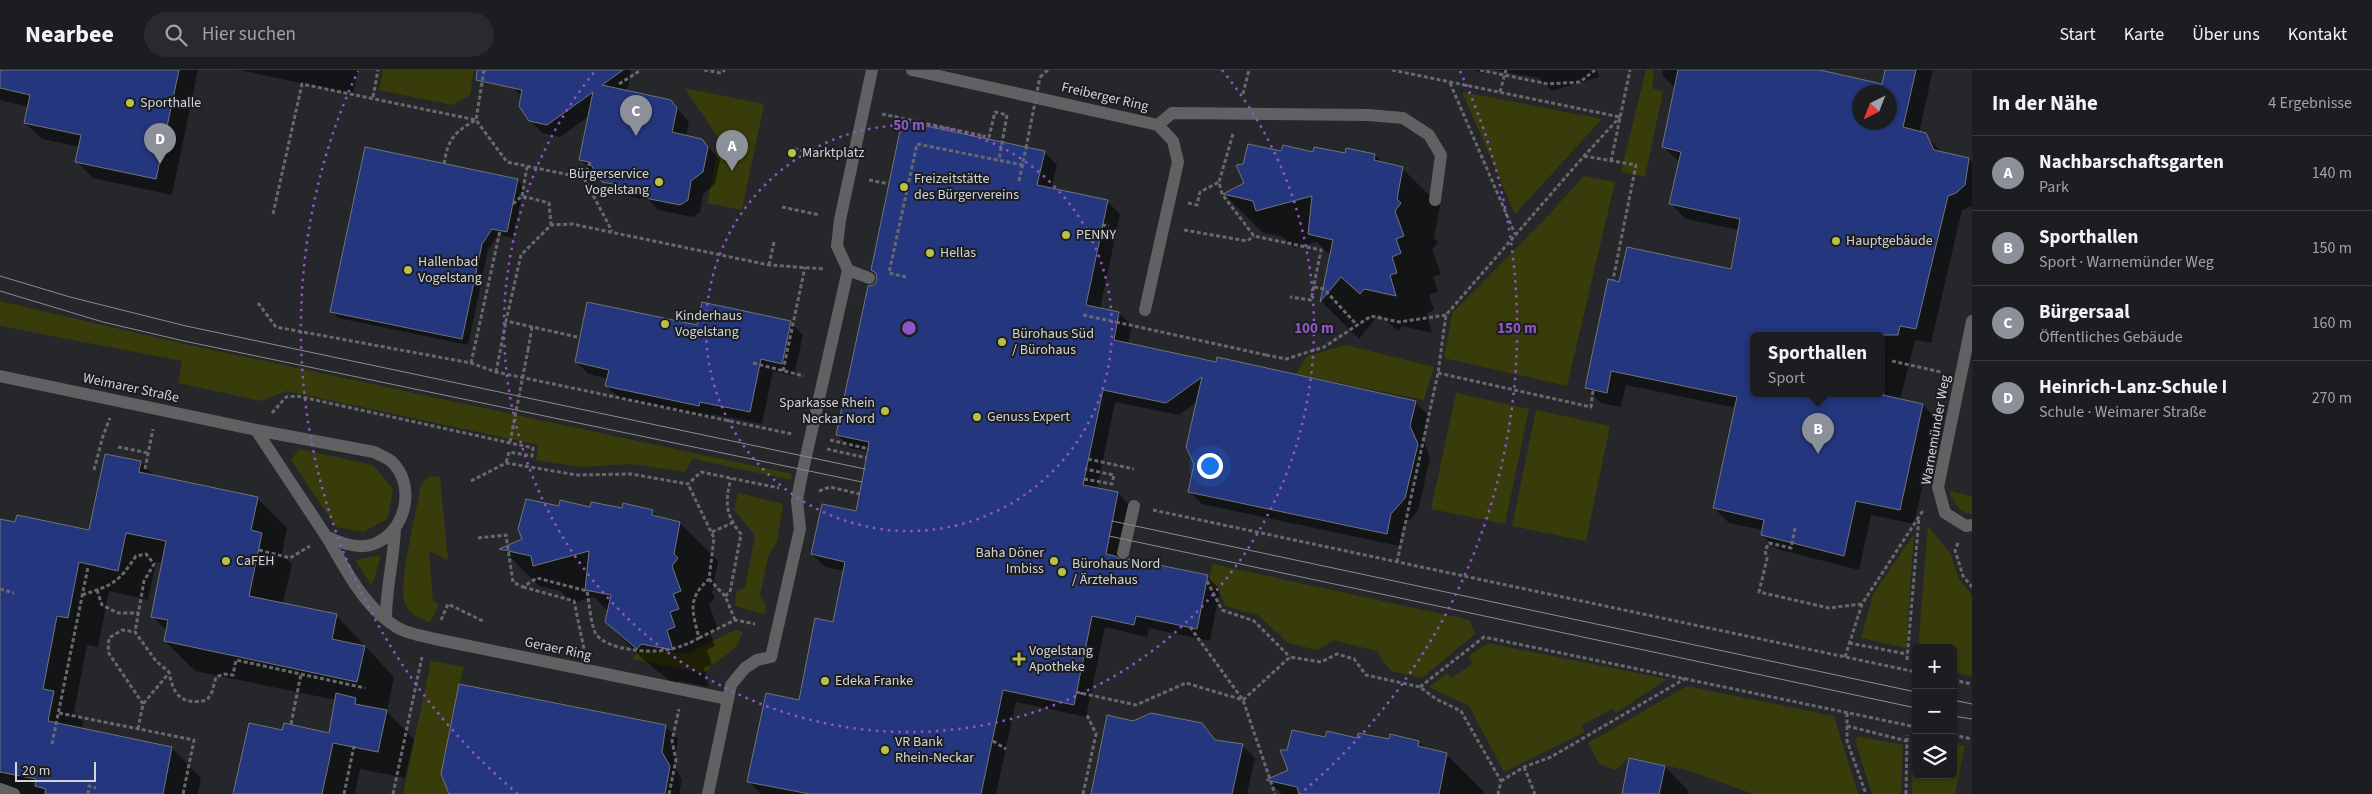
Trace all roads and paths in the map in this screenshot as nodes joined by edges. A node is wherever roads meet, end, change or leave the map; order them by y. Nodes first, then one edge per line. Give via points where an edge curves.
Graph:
1 (378, 70) edge
2 (484, 70) edge
3 (642, 70) edge
4 (704, 70) edge
5 (725, 70) edge
6 (872, 70) edge
7 (912, 70) edge
8 (1040, 70) edge
9 (1048, 70) edge
10 (1249, 70) edge
11 (1392, 70) edge
12 (1480, 70) edge
13 (1506, 70) edge
14 (1595, 70) edge
15 (1630, 70) edge
16 (1413, 72) edge
17 (1504, 75) junction
18 (1040, 77) junction
19 (1450, 82) junction
20 (619, 84) dead end
21 (1500, 92) junction
22 (373, 97) junction
23 (863, 110) junction
24 (1238, 114) junction
25 (1620, 117) junction
26 (476, 120) junction
27 (1158, 125) junction
28 (794, 149) dead end
29 (829, 156) dead end
30 (1584, 156) junction
31 (999, 160) junction
32 (1611, 161) junction
33 (590, 162) dead end
34 (444, 164) dead end
35 (1022, 165) junction
36 (527, 166) junction
37 (584, 178) junction
38 (1019, 181) dead end
39 (1219, 182) junction
40 (522, 196) junction
41 (1435, 200) dead end
42 (513, 204) dead end
43 (1197, 205) dead end
44 (782, 207) dead end
45 (273, 214) dead end
46 (820, 215) dead end
47 (551, 225) junction
48 (1102, 225) dead end
49 (1109, 226) dead end
50 (500, 231) dead end
51 (612, 231) junction
52 (1515, 234) junction
53 (1182, 236) dead end
54 (1254, 236) junction
55 (774, 242) dead end
56 (769, 265) junction
57 (805, 267) junction
58 (848, 270) junction
59 (906, 277) dead end
60 (869, 278) dead end
61 (1613, 280) dead end
62 (1314, 287) junction
63 (1290, 297) dead end
64 (258, 303) dead end
65 (1145, 310) dead end
66 (1083, 315) dead end
67 (1446, 315) junction
68 (506, 321) junction
69 (1972, 321) edge
70 (1356, 324) junction
71 (532, 327) junction
72 (577, 337) dead end
73 (1892, 362) dead end
74 (471, 363) junction
75 (754, 363) dead end
76 (783, 371) junction
77 (496, 372) junction
78 (1438, 372) junction
79 (0, 376) edge
80 (1961, 376) junction
81 (823, 380) junction
82 (1593, 390) dead end
83 (156, 409) junction
84 (108, 426) dead end
85 (256, 430) junction
86 (810, 438) junction
87 (830, 440) dead end
88 (510, 442) junction
89 (839, 444) dead end
90 (118, 447) dead end
91 (148, 453) junction
92 (867, 458) dead end
93 (1088, 459) dead end
94 (506, 463) junction
95 (145, 468) dead end
96 (1085, 468) dead end
97 (1134, 469) dead end
98 (94, 470) dead end
99 (731, 478) junction
100 (1084, 478) dead end
101 (471, 481) dead end
102 (688, 484) junction
103 (799, 492) junction
104 (860, 494) dead end
105 (1134, 506) joint
106 (732, 523) junction
107 (1969, 525) edge
108 (396, 528) junction
109 (1795, 528) dead end
110 (712, 532) junction
111 (326, 536) junction
112 (478, 538) dead end
113 (259, 550) dead end
114 (1123, 552) dead end
115 (1397, 562) junction
116 (88, 567) dead end
117 (709, 578) junction
118 (1207, 582) dead end
119 (523, 587) junction
120 (1972, 588) edge
121 (0, 589) edge
122 (96, 590) junction
123 (14, 592) dead end
124 (82, 595) junction
125 (725, 596) junction
126 (1862, 604) junction
127 (138, 613) junction
128 (386, 618) junction
129 (734, 620) junction
130 (485, 622) dead end
131 (755, 624) dead end
132 (1190, 627) dead end
133 (135, 632) junction
134 (699, 638) junction
135 (435, 639) junction
136 (1849, 643) junction
137 (1907, 654) junction
138 (1290, 657) junction
139 (1845, 657) junction
140 (1907, 660) dead end
141 (580, 669) junction
142 (1912, 671) edge
143 (170, 672) junction
144 (301, 674) junction
145 (1686, 678) junction
146 (1957, 681) edge
147 (1972, 684) edge
148 (1420, 687) junction
149 (365, 688) dead end
150 (682, 690) junction
151 (1076, 692) dead end
152 (728, 699) junction
153 (1243, 700) junction
154 (143, 704) junction
155 (59, 713) junction
156 (1847, 713) junction
157 (1087, 716) dead end
158 (291, 724) dead end
159 (1846, 726) junction
160 (1912, 726) edge
161 (138, 729) junction
162 (1907, 735) dead end
163 (1957, 736) edge
164 (1972, 739) edge
165 (993, 741) dead end
166 (1907, 741) junction
167 (52, 744) dead end
168 (354, 746) dead end
169 (1006, 749) dead end
170 (1524, 767) junction
171 (1500, 780) junction
172 (96, 788) dead end
173 (0, 789) edge
174 (14, 794) edge
175 (88, 794) edge
176 (183, 794) edge
177 (344, 794) edge
178 (392, 794) edge
179 (669, 794) edge
180 (708, 794) edge
181 (1083, 794) edge
182 (1275, 794) edge
183 (1498, 794) edge
184 (1535, 794) edge
185 (1866, 794) edge
186 (1906, 794) edge

1 - 22 path
2 - 26 path
3 - 20 path
4 - 5 path via 721,73
6 - 23 street
7 - 27 street, Freiberger Ring
8 - 18 path
9 - 18 path
10 - 24 path
11 - 16 path
12 - 17 path
13 - 17 path
14 - 17 path via 1580,82 1548,84
15 - 25 path
16 - 19 path
17 - 21 path
18 - 35 path, bridge
19 - 21 path
19 - 52 path
21 - 25 path
22 - 26 path
22 - 45 path via 302,84
23 - 31 path via 984,137 989,137 995,112 1008,115
23 - 58 street via 837,246
24 - 27 street via 1172,113
24 - 39 path
24 - 41 street via 1403,118 1429,135 1441,155
25 - 30 path
25 - 32 path
26 - 34 path via 458,130 447,145
26 - 36 path via 507,162
27 - 65 street, Freiberger Ring via 1173,141 1178,162
28 - 29 path
30 - 32 path
30 - 52 path
31 - 35 path
31 - 59 path via 917,144 889,273
32 - 61 path via 1636,165
33 - 37 path
35 - 38 path
36 - 37 path
36 - 40 path
37 - 51 path
39 - 43 path via 1200,192
39 - 54 path via 1222,194
40 - 42 path
40 - 47 path via 549,203
44 - 46 path
47 - 51 path via 572,224
47 - 68 path via 520,255
48 - 49 path
50 - 74 path
51 - 56 path
52 - 67 path
53 - 54 path via 1184,230 1247,241
54 - 62 path via 1321,250
55 - 56 path
56 - 57 path
57 - 58 path
57 - 76 path
58 - 60 street
58 - 81 street
62 - 63 path via 1311,300
62 - 70 path via 1324,289
64 - 74 path via 276,327
66 - 70 path, bridge via 1286,359 1324,347
67 - 70 path via 1399,322 1371,316
67 - 78 path
68 - 71 path
68 - 77 path
69 - 80 street, Warnemünder Weg
71 - 72 path
71 - 88 path, bridge
73 - 80 path
74 - 77 path
75 - 76 path
76 - 81 path
77 - 86 path
78 - 82 path via 1591,407
78 - 115 path
79 - 83 street, Weimarer Straße
80 - 107 street, Warnemünder Weg via 1938,487 1945,513
81 - 86 street
83 - 85 street, Weimarer Straße
83 - 91 path
84 - 98 path via 102,436
85 - 88 path via 286,397 297,396
85 - 108 street, Weimarer Straße via 374,452 390,461 399,473 405,493 402,518
85 - 111 street
86 - 92 path via 828,450
86 - 103 street
87 - 89 path via 869,450
88 - 94 path via 533,448 532,456 508,452
90 - 91 path
91 - 95 path
93 - 97 path
94 - 101 path
94 - 102 path via 577,475 630,474
96 - 100 path via 1114,475 1112,484
99 - 102 path via 701,472
99 - 103 path
99 - 106 path via 726,499
102 - 110 path
103 - 104 path via 813,493 830,487
103 - 152 street via 800,529 772,657 757,660 745,668 731,685
105 - 114 street
105 - 115 path
106 - 110 path
106 - 125 path via 741,534 730,592
107 - 120 path via 1955,550 1963,576
108 - 111 street via 383,540 366,545 349,545
108 - 128 street, Weimarer Straße
109 - 126 path via 1791,548 1769,543 1765,550 1767,558 1759,592 1829,608
110 - 117 path
111 - 113 path via 290,558
111 - 128 street via 362,596
112 - 119 path via 506,535 513,582
115 - 139 path
116 - 124 path
117 - 125 path
117 - 134 path via 696,591 692,611
118 - 138 path via 1222,610 1254,621
119 - 134 path via 537,578 587,591 596,633 608,644 664,651
119 - 141 path via 574,602 584,647
121 - 123 path
122 - 124 path
122 - 127 path via 102,605 118,613
122 - 127 path via 121,578 136,556 146,554 154,564 144,581
124 - 155 path
125 - 129 path
126 - 136 path
126 - 137 path via 1919,516
127 - 133 path
128 - 135 street, Geraer Ring via 398,628
129 - 131 path
129 - 134 path
130 - 135 path via 448,604
132 - 153 path
133 - 143 path via 156,661
133 - 154 path via 122,630 110,638 108,652
135 - 141 street, Geraer Ring
135 - 178 path via 433,648 422,658
136 - 137 path
136 - 139 path
137 - 140 path
138 - 148 path via 1321,662 1337,654 1354,659 1366,675
138 - 153 path
139 - 142 path
141 - 150 street, Geraer Ring
143 - 144 path via 172,689 190,702 206,700 216,677 224,674 233,676 236,660
143 - 154 path
144 - 149 path
144 - 158 path
145 - 148 path via 1484,636
145 - 156 path
145 - 170 path via 1551,757
146 - 147 path
148 - 171 path via 1461,711
150 - 152 street, Geraer Ring
150 - 179 path via 672,741 676,760
151 - 153 path via 1136,705 1186,682
152 - 180 street
153 - 182 path
154 - 161 path
155 - 161 path
155 - 167 path
156 - 159 path
156 - 160 path
157 - 181 path via 1096,734
159 - 166 path
159 - 185 path via 1847,741
161 - 176 path via 194,740
162 - 166 path
163 - 164 path
165 - 169 path
166 - 186 path
168 - 177 path
170 - 171 path
170 - 184 path
171 - 183 path
172 - 175 path via 89,786
173 - 174 street

